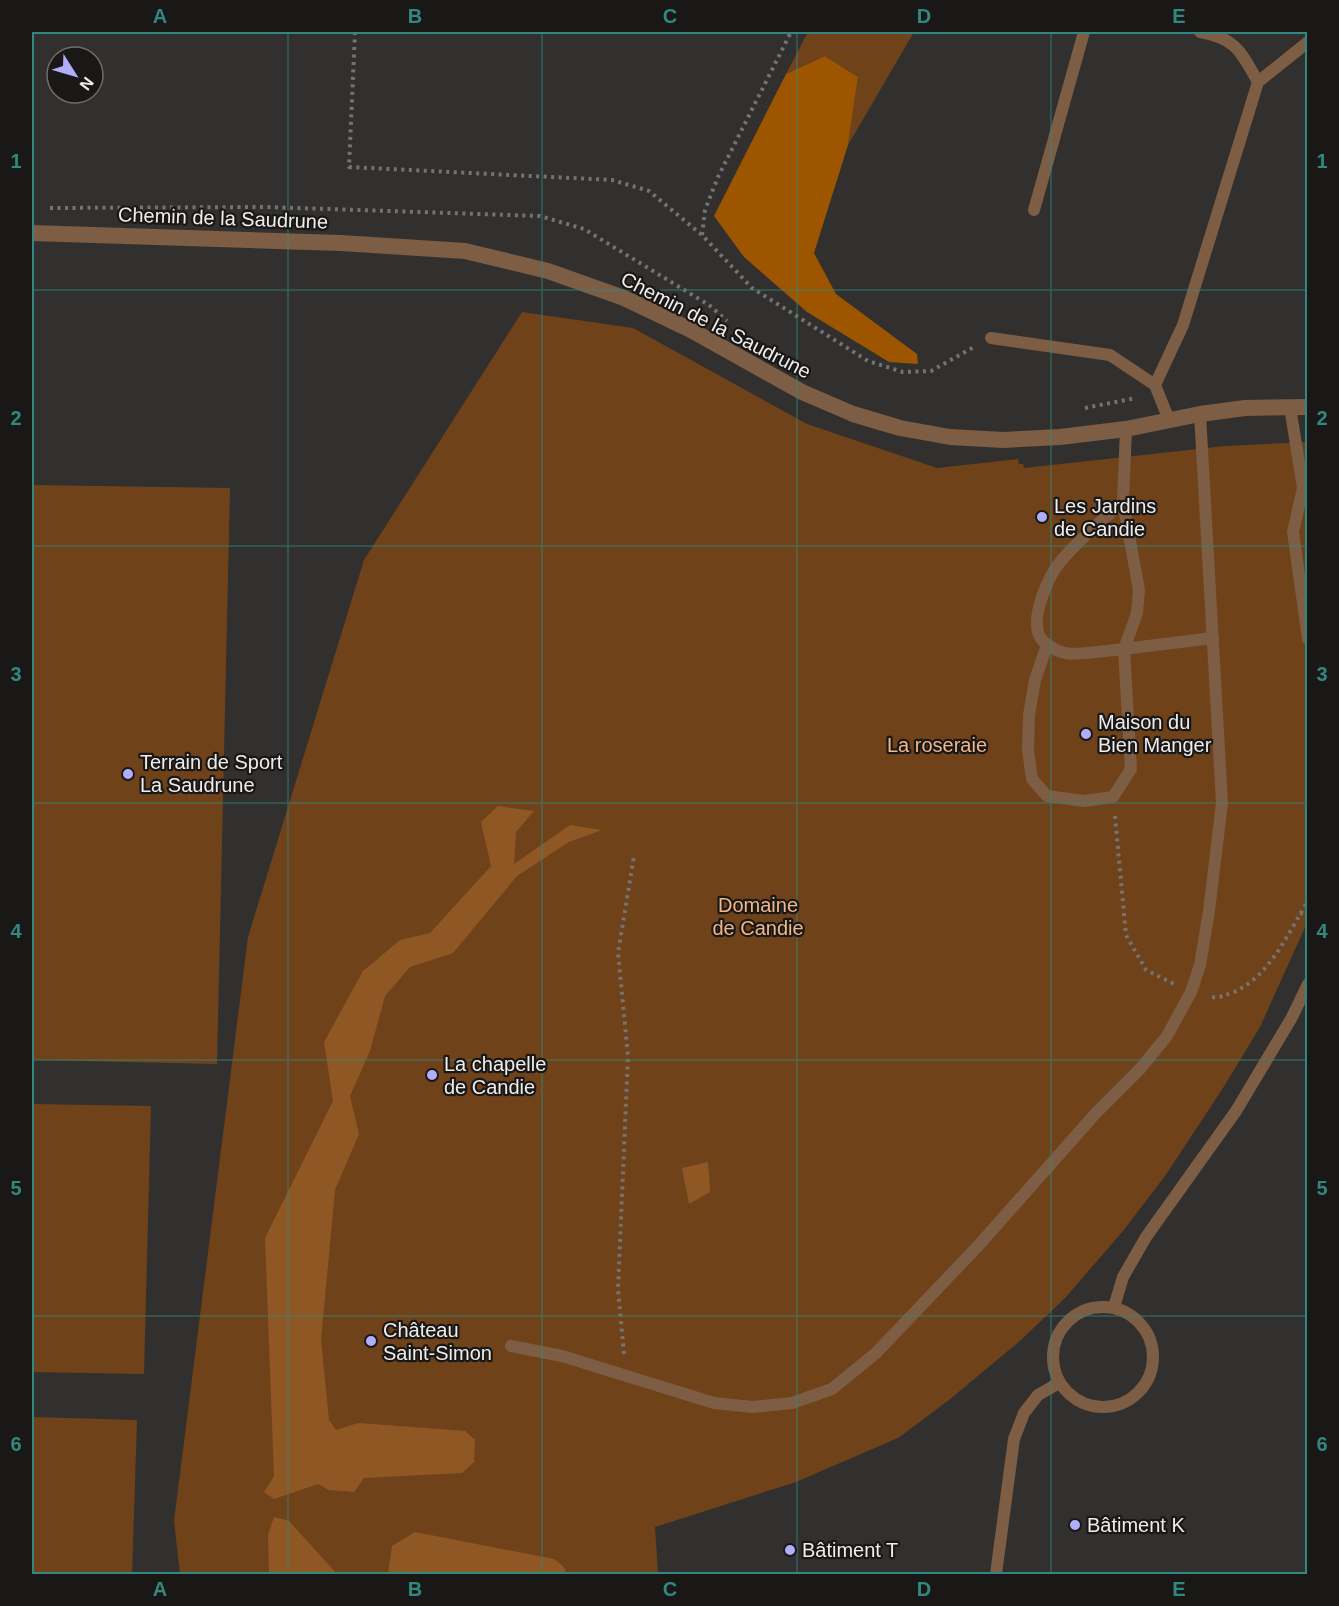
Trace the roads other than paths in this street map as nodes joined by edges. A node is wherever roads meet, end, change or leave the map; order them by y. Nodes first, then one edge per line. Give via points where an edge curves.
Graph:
1 (1084, 32) edge
2 (1200, 32) edge
3 (1308, 42) edge
4 (1258, 82) junction
5 (1034, 210) dead end
6 (32, 233) edge
7 (991, 338) road end
8 (1157, 390) junction
9 (1290, 407) junction
10 (1308, 407) edge
11 (1200, 414) junction
12 (1169, 420) junction
13 (1126, 429) junction
14 (1305, 489) edge
15 (1123, 502) junction
16 (1213, 638) junction
17 (1308, 639) edge
18 (1047, 645) junction
19 (1124, 648) junction
20 (1308, 984) edge
21 (1114, 1307) junction
22 (511, 1346) dead end
23 (1059, 1383) junction
24 (996, 1575) edge

1 - 5 lane
2 - 4 lane via 1218,35 1240,50
3 - 4 lane
4 - 8 lane via 1182,326
6 - 13 street, Chemin de la Saudrune via 465,251 548,271 624,298 691,330 802,393 900,428 950,437 1003,440
7 - 8 lane via 1110,355
8 - 12 lane
9 - 10 street, Chemin de la Saudrune
9 - 11 street, Chemin de la Saudrune
9 - 14 lane
11 - 12 street, Chemin de la Saudrune
11 - 16 lane
12 - 13 street, Chemin de la Saudrune
13 - 15 lane
14 - 17 lane via 1293,532
15 - 18 lane via 1058,565 1043,595 1037,619 1039,636
15 - 19 lane via 1139,590 1137,613
16 - 19 lane
16 - 22 lane via 1222,803 1209,911 1191,992 1167,1036 1140,1069 876,1353 832,1389 792,1403 753,1407 714,1403 562,1356
18 - 19 lane via 1066,654
18 - 19 lane via 1029,715 1032,779 1047,796 1084,801 1113,797 1131,769
20 - 21 lane via 1236,1111 1146,1237 1123,1277
21 - 23 lane via 1094,1306 1073,1315 1056,1337 1052,1363
21 - 23 lane via 1136,1317 1151,1337 1154,1363 1145,1386 1126,1403 1106,1408 1080,1403
23 - 24 lane via 1038,1395 1024,1413 1014,1439

